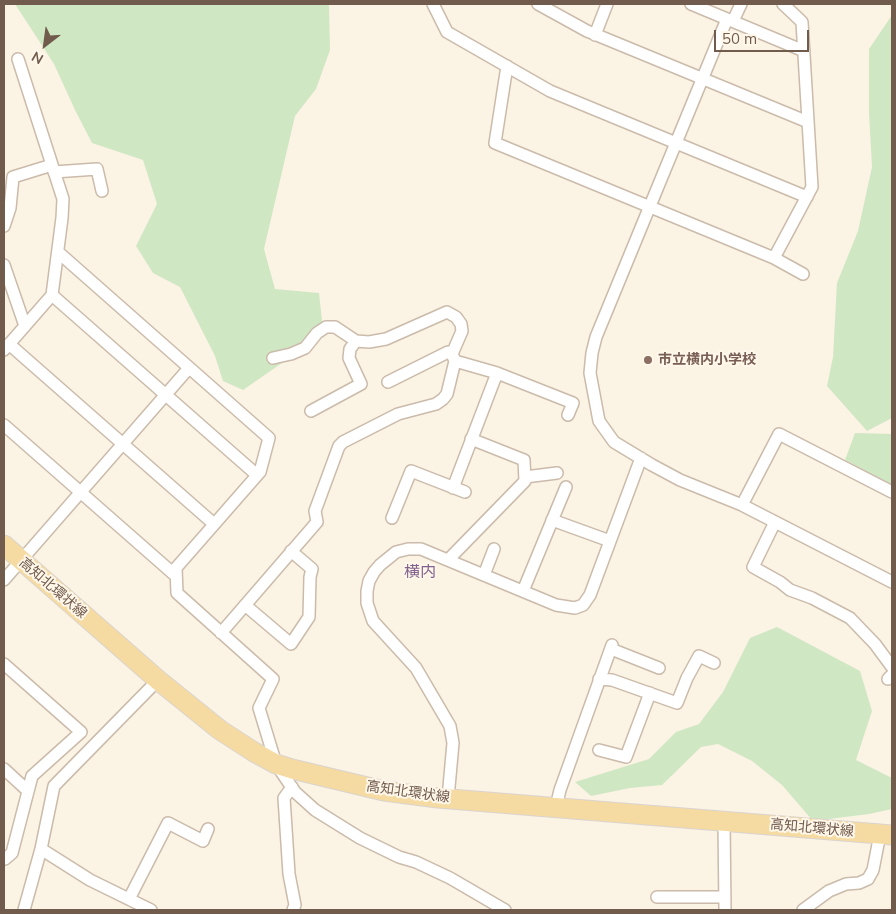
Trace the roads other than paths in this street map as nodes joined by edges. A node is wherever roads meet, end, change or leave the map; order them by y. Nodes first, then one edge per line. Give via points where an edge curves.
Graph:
1 (433, 4) edge
2 (538, 4) edge
3 (608, 4) edge
4 (691, 4) edge
5 (740, 4) edge
6 (782, 4) edge
7 (730, 20) junction
8 (595, 35) junction
9 (804, 51) junction
10 (18, 59) dead end
11 (507, 66) junction
12 (702, 79) junction
13 (808, 122) junction
14 (676, 143) junction
15 (53, 168) junction
16 (102, 191) dead end
17 (807, 197) junction
18 (650, 207) junction
19 (4, 226) edge
20 (58, 252) junction
21 (774, 258) junction
22 (4, 264) edge
23 (802, 274) dead end
24 (52, 295) junction
25 (25, 326) junction
26 (356, 341) junction
27 (7, 347) edge
28 (273, 358) dead end
29 (454, 358) junction
30 (189, 368) junction
31 (497, 373) junction
32 (388, 382) dead end
33 (165, 395) junction
34 (311, 410) dead end
35 (568, 415) dead end
36 (4, 425) edge
37 (472, 439) junction
38 (123, 444) junction
39 (641, 458) junction
40 (557, 474) dead end
41 (257, 475) junction
42 (525, 477) junction
43 (566, 487) dead end
44 (453, 488) junction
45 (80, 492) junction
46 (465, 492) dead end
47 (892, 492) edge
48 (742, 505) junction
49 (392, 518) dead end
50 (552, 520) junction
51 (775, 522) junction
52 (214, 524) junction
53 (610, 541) junction
54 (4, 545) edge
55 (494, 549) dead end
56 (292, 551) junction
57 (21, 560) junction
58 (448, 560) junction
59 (484, 575) junction
60 (176, 576) junction
61 (4, 580) edge
62 (892, 582) edge
63 (523, 591) junction
64 (245, 605) junction
65 (221, 633) junction
66 (714, 663) dead end
67 (4, 664) edge
68 (892, 667) edge
69 (658, 668) dead end
70 (600, 678) junction
71 (158, 680) junction
72 (650, 693) junction
73 (599, 750) dead end
74 (276, 764) junction
75 (4, 769) edge
76 (292, 787) junction
77 (28, 791) junction
78 (448, 798) junction
79 (556, 807) junction
80 (724, 821) junction
81 (208, 830) dead end
82 (886, 834) edge
83 (41, 849) junction
84 (4, 858) edge
85 (657, 897) dead end
86 (725, 898) junction
87 (129, 900) junction
88 (24, 910) edge
89 (151, 910) edge
90 (293, 910) edge
91 (505, 910) edge
92 (725, 910) edge
93 (803, 910) edge

1 - 11 street via 447,32
2 - 8 street
3 - 8 street
4 - 7 street
5 - 7 street
6 - 9 street via 802,22
7 - 9 street
7 - 12 street
8 - 12 street
9 - 13 street
10 - 15 street
11 - 14 street via 550,91
11 - 18 street via 495,143
12 - 13 street
12 - 14 street
13 - 17 street via 812,187
14 - 17 street
14 - 18 street
15 - 16 street via 97,169
15 - 19 street via 13,177 10,208
15 - 20 street via 63,199
17 - 21 street
18 - 21 street
18 - 39 street via 596,337 590,368 599,421 614,442
20 - 24 street
20 - 30 street
21 - 23 street
22 - 25 street
24 - 25 street
24 - 33 street
25 - 27 street
26 - 28 street via 335,327 326,327 305,348
26 - 29 street via 386,340 447,312 461,324
26 - 34 street via 350,349 349,358 361,384
27 - 38 street
29 - 31 street
29 - 32 street via 448,352
29 - 56 street via 447,394 443,399 436,404 398,414 342,442 314,511 317,522
30 - 33 street
30 - 41 street via 268,438
31 - 35 street via 573,403
31 - 37 street
33 - 38 street
33 - 41 street
36 - 45 street
37 - 42 street via 524,460
37 - 44 street
38 - 45 street
38 - 52 street
39 - 48 street via 680,480
39 - 53 street
40 - 42 street
41 - 52 street
42 - 58 street via 525,481
43 - 50 street
44 - 46 street
44 - 49 street via 411,471
45 - 57 street
45 - 60 street
47 - 48 street via 779,434
48 - 51 street
50 - 53 street
50 - 63 street
51 - 62 street
51 - 68 street via 753,567 790,590 850,618
52 - 60 street via 176,568
53 - 63 street via 590,595 583,605 566,608
54 - 57 main road, 高知北環状線
55 - 59 street
56 - 64 street
56 - 64 street via 312,569 309,617 291,644
57 - 61 street
57 - 71 main road, 高知北環状線
58 - 59 street
58 - 78 street via 421,549 408,548 396,552 374,572 367,591 373,621 416,668 450,726 454,743
59 - 63 street
60 - 65 street via 177,593
64 - 65 street
65 - 74 street via 273,679 259,708
66 - 72 street via 699,656 677,703
67 - 77 street via 81,732 32,776
69 - 70 street via 612,647
70 - 72 street
70 - 79 street
71 - 74 main road, 高知北環状線 via 241,745
71 - 83 street via 54,786
72 - 73 street via 626,757
74 - 76 street
74 - 78 main road, 高知北環状線 via 374,789
75 - 77 street
76 - 90 street via 284,798
76 - 91 street via 315,810 360,838 450,878
77 - 84 street via 12,853
78 - 79 main road, 高知北環状線
79 - 80 main road, 高知北環状線
80 - 82 main road, 高知北環状線
80 - 86 street
81 - 87 street via 203,841 168,822
82 - 93 street via 868,879 829,891
83 - 87 street
83 - 88 street
85 - 86 street
86 - 92 street
87 - 89 street

